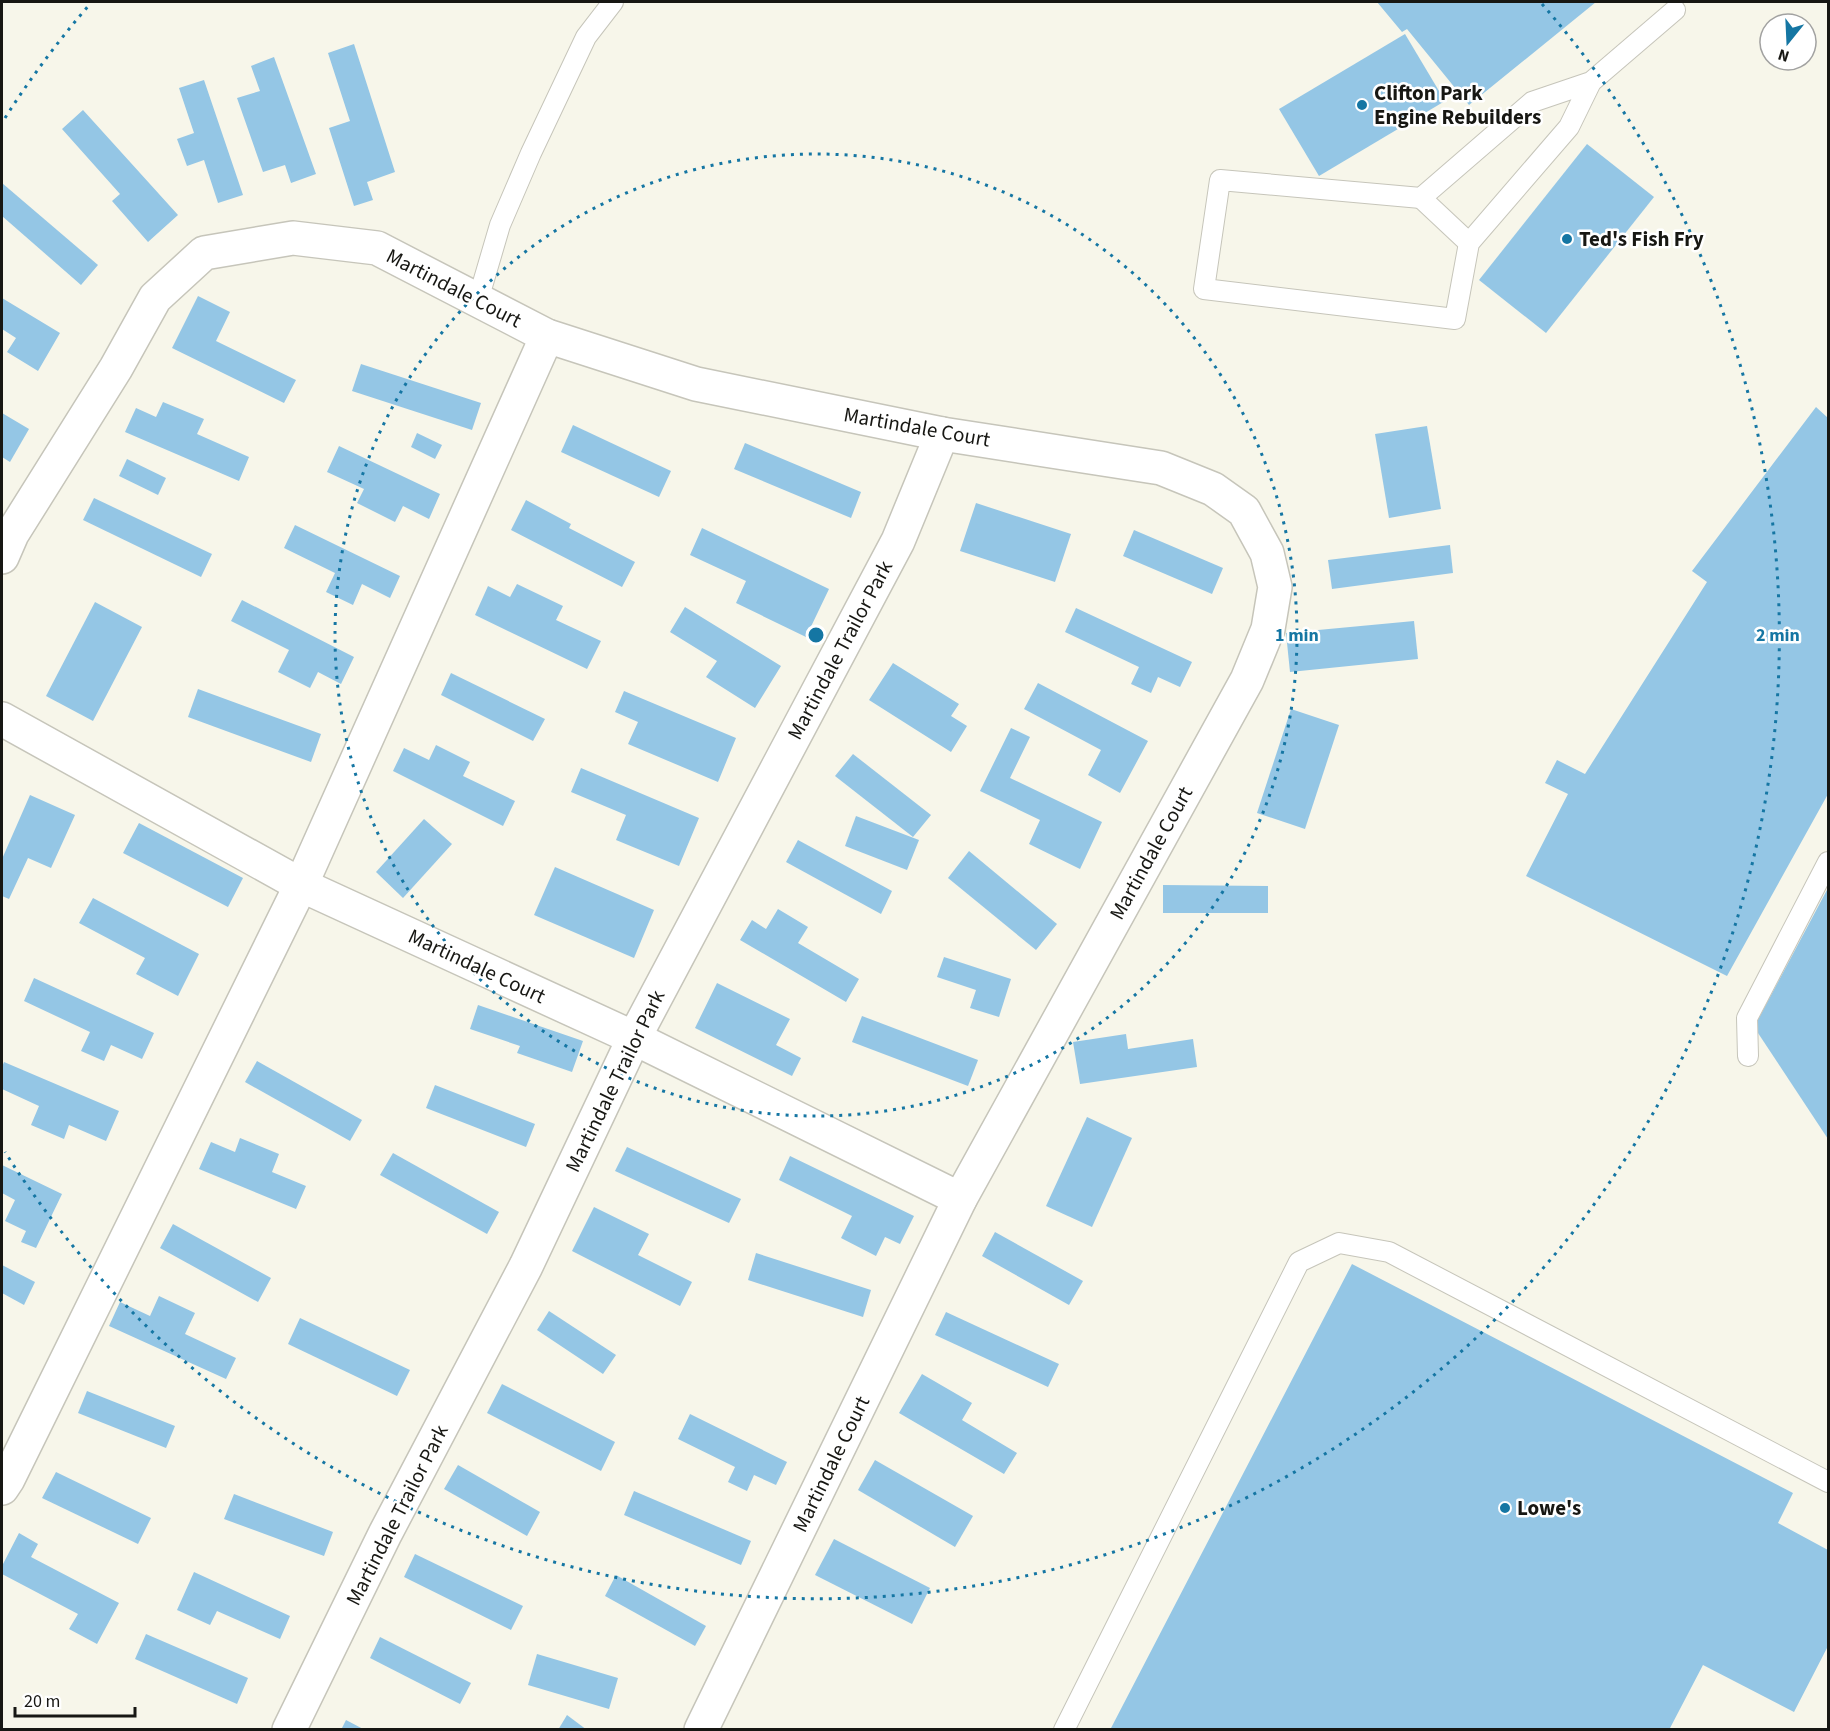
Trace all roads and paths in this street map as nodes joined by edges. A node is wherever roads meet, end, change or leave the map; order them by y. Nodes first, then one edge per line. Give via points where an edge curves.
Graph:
1 (612, 2) edge
2 (1676, 4) edge
3 (1591, 82) junction
4 (1421, 198) junction
5 (1469, 243) junction
6 (478, 300) junction
7 (547, 336) junction
8 (942, 434) junction
9 (2, 557) edge
10 (2, 719) edge
11 (1828, 862) edge
12 (301, 885) junction
13 (634, 1038) junction
14 (1748, 1056) dead end
15 (960, 1199) junction
16 (1828, 1482) edge
17 (2, 1488) edge
18 (290, 1730) edge
19 (701, 1730) edge
20 (1064, 1730) edge

1 - 6 lane via 586,37 531,153 500,225
2 - 3 lane
3 - 4 lane via 1532,102
3 - 5 lane via 1569,127
4 - 5 lane
4 - 5 lane via 1220,180 1204,289 1455,319
6 - 7 street, Martindale Court
6 - 9 street, Martindale Court via 377,248 293,238 204,253 155,298 12,534
7 - 8 street, Martindale Court via 696,384
7 - 12 street
8 - 13 street, Martindale Trailor Park via 898,541
8 - 15 street, Martindale Court via 1161,468 1213,489 1244,512 1267,553 1275,587 1268,629 1247,680
10 - 12 street, Martindale Court
11 - 14 lane via 1747,1018
12 - 13 street, Martindale Court
12 - 17 street
13 - 15 street, Martindale Court
13 - 18 street, Martindale Trailor Park via 526,1266 385,1534
15 - 19 street, Martindale Court
16 - 20 lane via 1389,1252 1339,1243 1299,1262

